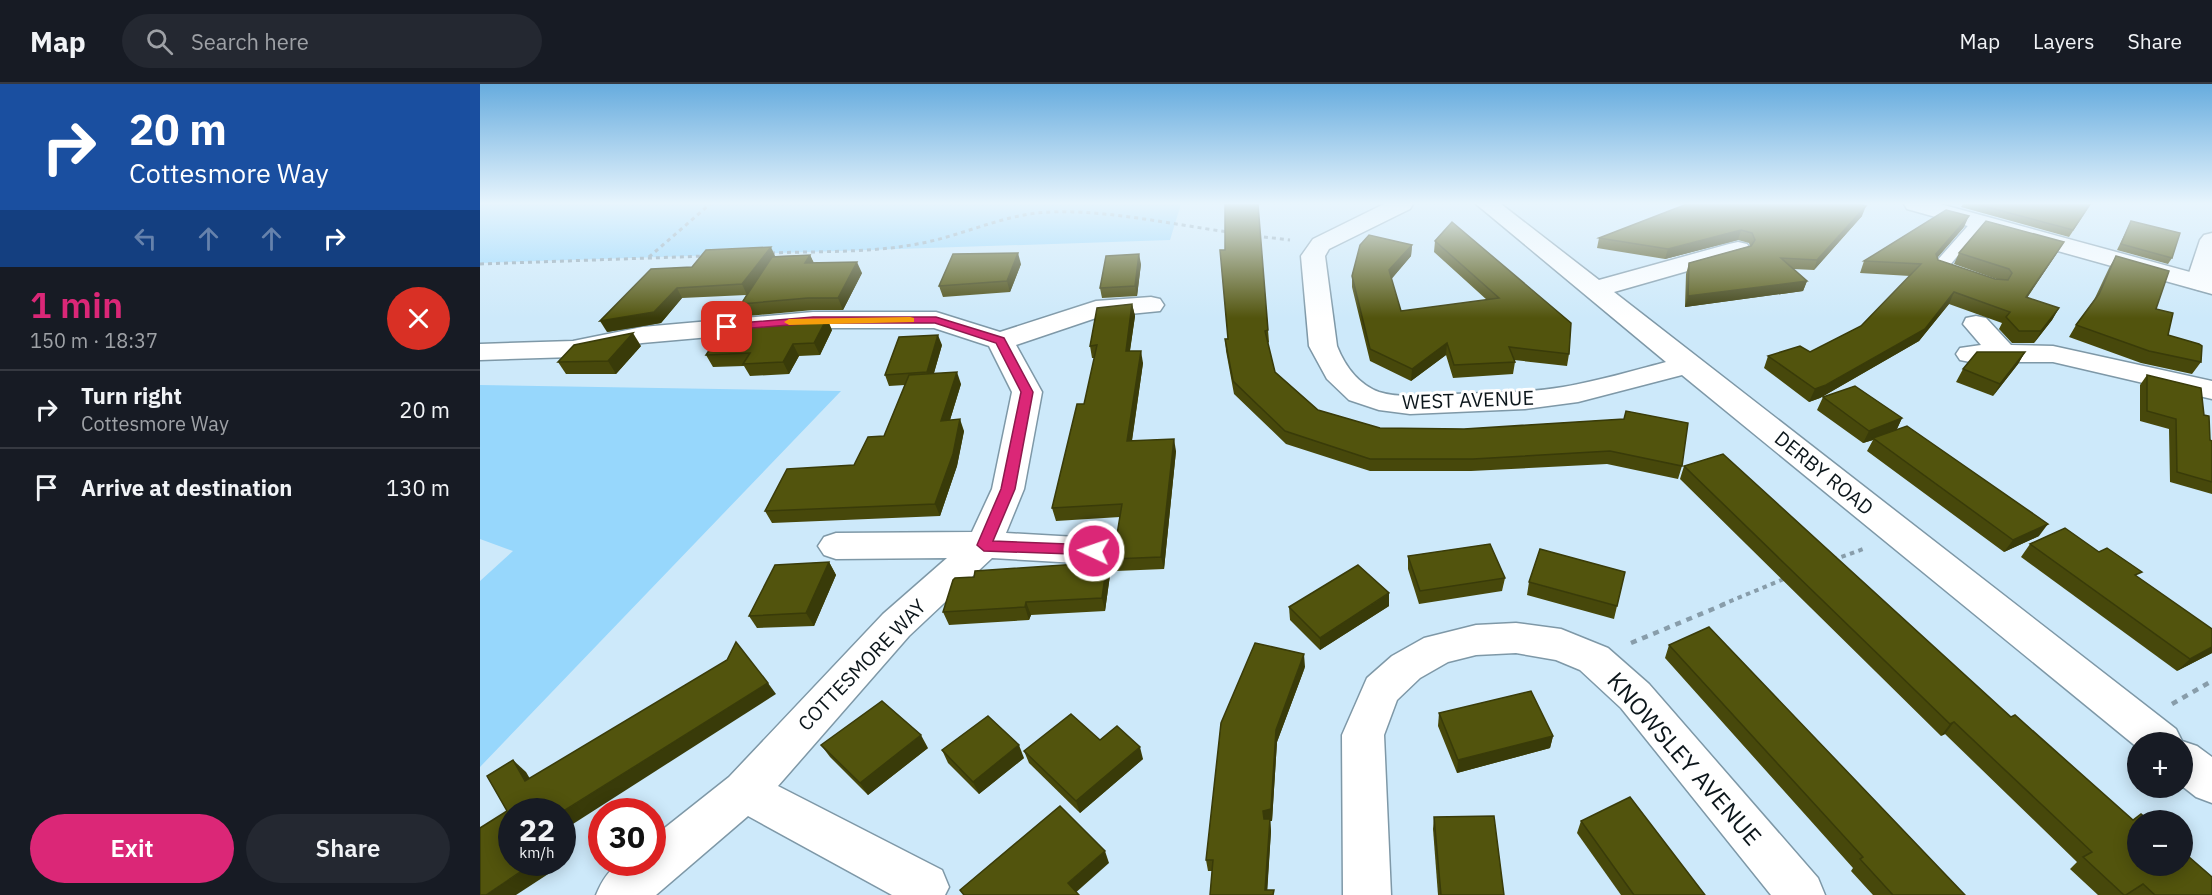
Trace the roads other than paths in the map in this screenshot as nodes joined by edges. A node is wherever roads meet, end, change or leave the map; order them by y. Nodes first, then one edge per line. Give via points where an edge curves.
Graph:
1 (1325, 242) edge
2 (1534, 242) edge
3 (1962, 242) edge
4 (2052, 242) edge
5 (2212, 242) edge
6 (1738, 249) edge
7 (1974, 279) edge
8 (2206, 284) edge
9 (1594, 290) junction
10 (1151, 305) dead end
11 (1976, 324) dead end
12 (1000, 340) junction
13 (480, 352) edge
14 (2003, 353) junction
15 (1970, 354) dead end
16 (1687, 365) junction
17 (2212, 390) edge
18 (984, 545) junction
19 (836, 546) dead end
20 (1094, 551) dead end
21 (2148, 732) edge
22 (2193, 768) edge
23 (2212, 783) edge
24 (745, 790) junction
25 (925, 887) dead end
26 (620, 895) edge
27 (1367, 895) edge
28 (1801, 895) edge

1 - 16 street, WEST AVENUE via 1315,250 1313,267 1327,358 1341,380 1379,401 1419,405 1560,396
2 - 9 street, DERBY ROAD
3 - 7 lane via 1940,267
4 - 8 street
5 - 8 street
6 - 9 street
9 - 16 street, DERBY ROAD
10 - 12 street via 1096,309
11 - 14 street
12 - 13 street via 936,320 813,320 642,334 573,349
12 - 18 street, COTTESMORE WAY via 1027,392 1008,489
14 - 15 street
14 - 17 street via 2053,354
16 - 21 street, DERBY ROAD
18 - 19 street
18 - 20 street
18 - 24 street, COTTESMORE WAY via 896,625
22 - 23 street
24 - 25 street
24 - 26 street, COTTESMORE WAY
27 - 28 street, KNOWSLEY AVENUE via 1363,735 1381,690 1406,667 1438,649 1476,640 1516,638 1561,645 1594,659 1635,696

